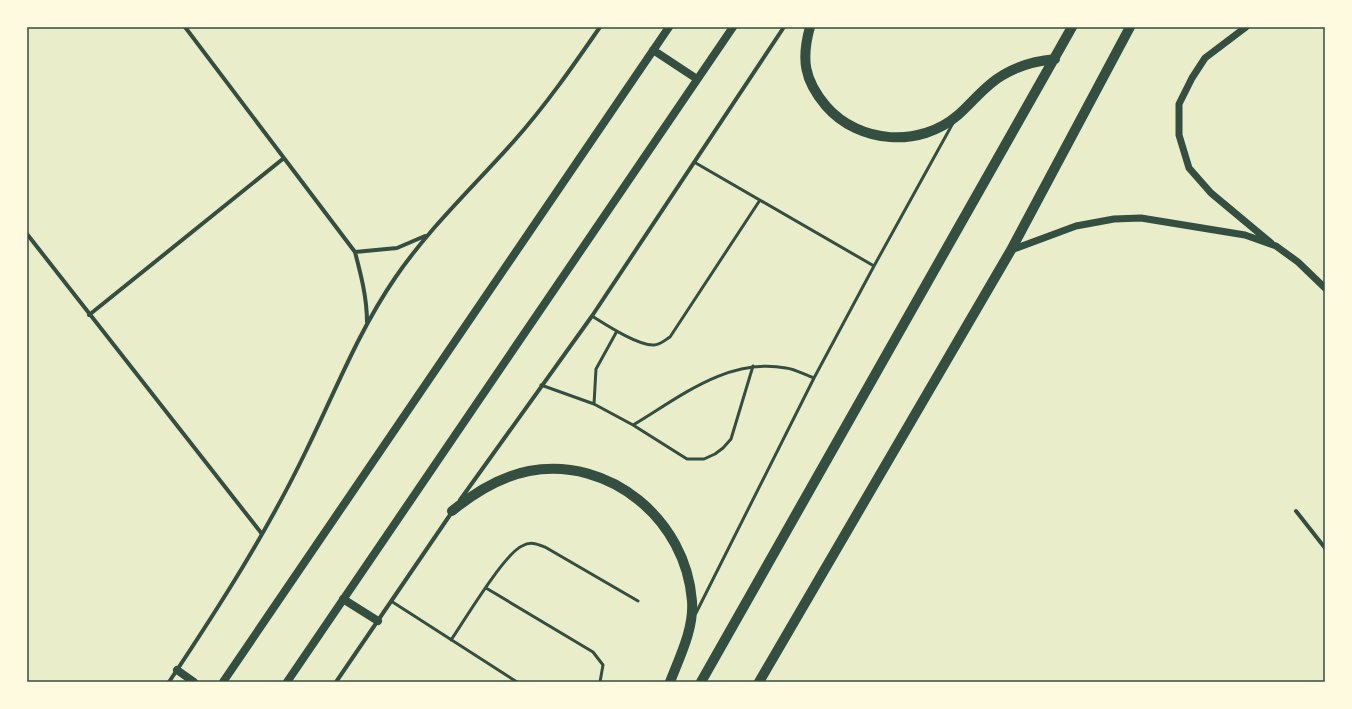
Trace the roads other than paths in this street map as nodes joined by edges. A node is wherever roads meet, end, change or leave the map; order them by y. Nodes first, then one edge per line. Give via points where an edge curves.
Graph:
1 (185, 27) edge
2 (600, 27) edge
3 (669, 27) edge
4 (733, 27) edge
5 (784, 27) edge
6 (810, 27) edge
7 (1072, 27) edge
8 (1130, 27) edge
9 (1246, 27) edge
10 (653, 50) junction
11 (1055, 59) junction
12 (697, 80) junction
13 (957, 116) junction
14 (284, 158) junction
15 (694, 162) junction
16 (760, 200) junction
17 (27, 234) edge
18 (427, 235) junction
19 (1276, 246) junction
20 (1011, 250) junction
21 (354, 252) junction
22 (874, 266) junction
23 (1325, 288) edge
24 (89, 315) junction
25 (592, 316) junction
26 (367, 322) junction
27 (617, 331) junction
28 (753, 366) junction
29 (814, 378) junction
30 (541, 385) junction
31 (594, 404) junction
32 (633, 425) junction
33 (452, 511) junction
34 (1296, 511) dead end
35 (262, 534) junction
36 (1325, 548) edge
37 (486, 588) junction
38 (343, 599) junction
39 (391, 601) junction
40 (638, 601) dead end
41 (378, 621) junction
42 (691, 622) junction
43 (451, 640) junction
44 (177, 670) junction
45 (169, 682) edge
46 (194, 682) edge
47 (223, 682) edge
48 (287, 682) edge
49 (336, 682) edge
50 (517, 682) edge
51 (600, 682) edge
52 (670, 682) edge
53 (701, 682) edge
54 (759, 682) edge

1 - 14 street
2 - 18 street via 548,102
3 - 10 main road
4 - 12 main road
5 - 15 street
6 - 13 main road via 804,63 810,81 819,97 845,122 861,131 878,136 906,137 943,126
7 - 11 main road
8 - 20 main road
9 - 19 street via 1205,58 1192,78 1178,104 1178,135 1189,168 1202,184
10 - 12 main road
10 - 47 main road
11 - 13 main road via 1025,64 1003,74 979,93
11 - 53 main road
12 - 38 main road
13 - 22 lane
14 - 21 street
14 - 24 street
15 - 16 lane
15 - 25 street
16 - 22 lane
16 - 27 lane via 670,337 654,345
17 - 24 street
18 - 21 street via 397,248
18 - 26 street
19 - 20 street via 1245,235 1141,218 1114,219 1076,226
19 - 23 street via 1298,262
20 - 54 main road
21 - 26 street via 362,278
22 - 29 lane
24 - 35 street
25 - 27 lane
25 - 30 street
26 - 35 street via 345,364 307,450
27 - 31 lane via 596,369
28 - 29 lane via 786,368
28 - 32 lane via 726,372 705,381
28 - 32 lane via 731,439 715,454 704,459 687,459
29 - 42 lane
30 - 31 lane
30 - 33 street
31 - 32 lane
33 - 39 street
33 - 42 main road via 488,485 508,476 530,471 574,471 596,476 616,485 650,509 664,524 675,542 689,581 692,601
34 - 36 street
35 - 44 street
37 - 40 lane via 513,551 534,542
37 - 43 lane
37 - 51 lane via 593,652 603,665
38 - 41 main road
38 - 48 main road
39 - 41 street
39 - 43 lane
41 - 49 street
42 - 52 main road
43 - 50 lane
44 - 45 street
44 - 46 main road

